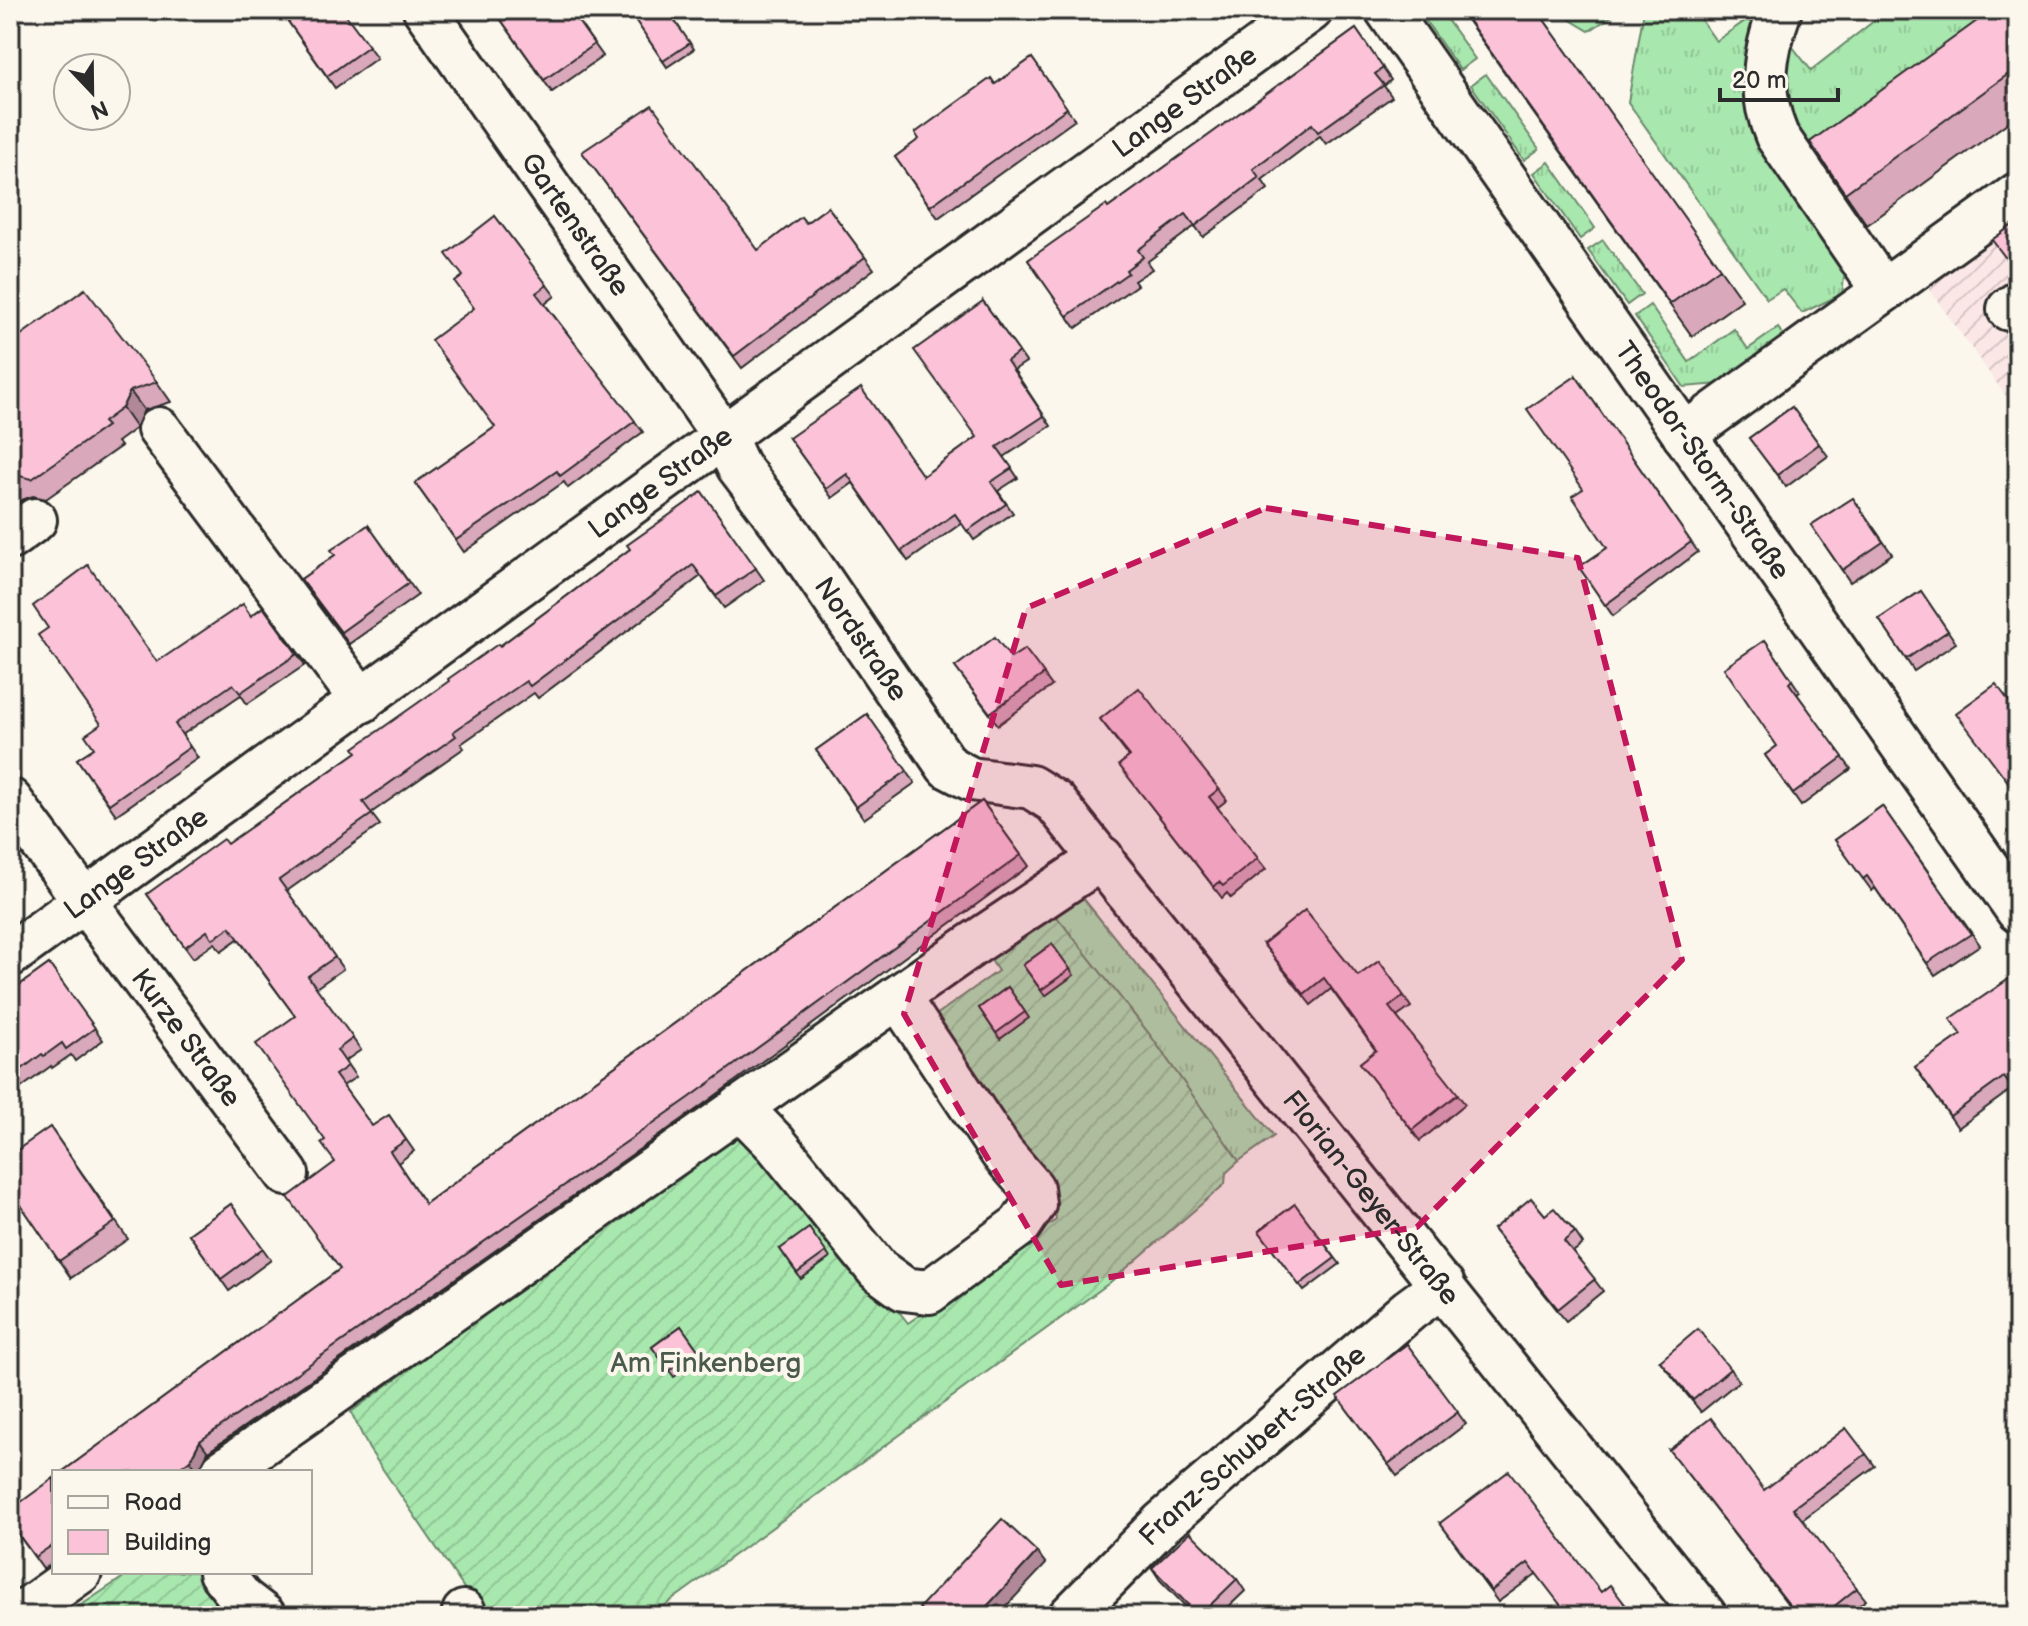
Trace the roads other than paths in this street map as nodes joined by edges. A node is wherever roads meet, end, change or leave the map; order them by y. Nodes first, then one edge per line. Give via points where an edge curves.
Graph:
1 (425, 10) edge
2 (1311, 10) edge
3 (1387, 10) edge
4 (1780, 10) edge
5 (2018, 194) edge
6 (1883, 291) junction
7 (159, 429) dead end
8 (1684, 435) junction
9 (725, 438) junction
10 (362, 701) junction
11 (1031, 787) joint
12 (10, 800) edge
13 (1102, 858) junction
14 (84, 902) junction
15 (2018, 911) edge
16 (10, 955) edge
17 (898, 997) junction
18 (740, 1107) junction
19 (287, 1174) dead end
20 (1443, 1285) junction
21 (225, 1470) edge
22 (77, 1574) edge
23 (222, 1574) edge
24 (18, 1616) edge
25 (264, 1616) edge
26 (1070, 1616) edge
27 (1705, 1616) edge

1 - 9 street, Gartenstraße
2 - 9 street, Lange Straße
3 - 8 street, Theodor-Storm-Straße
4 - 6 street via 1763,76 1766,111 1777,136
5 - 6 street
6 - 8 street
7 - 10 street
8 - 15 street, Theodor-Storm-Straße
9 - 10 street, Lange Straße
9 - 11 street, Nordstraße via 738,466 948,767 971,779
10 - 14 street, Lange Straße
11 - 13 street, Florian-Geyer-Straße via 1055,802
12 - 14 street, Kurze Straße
13 - 17 street
13 - 20 street, Florian-Geyer-Straße
14 - 16 street, Lange Straße
14 - 19 street, Kurze Straße
17 - 18 street
17 - 18 street via 1002,1153 1032,1188 1034,1204 1020,1225 929,1292 904,1289 878,1270
18 - 21 street
20 - 26 street, Franz-Schubert-Straße via 1162,1523
20 - 27 street, Florian-Geyer-Straße
22 - 24 street
23 - 25 street

